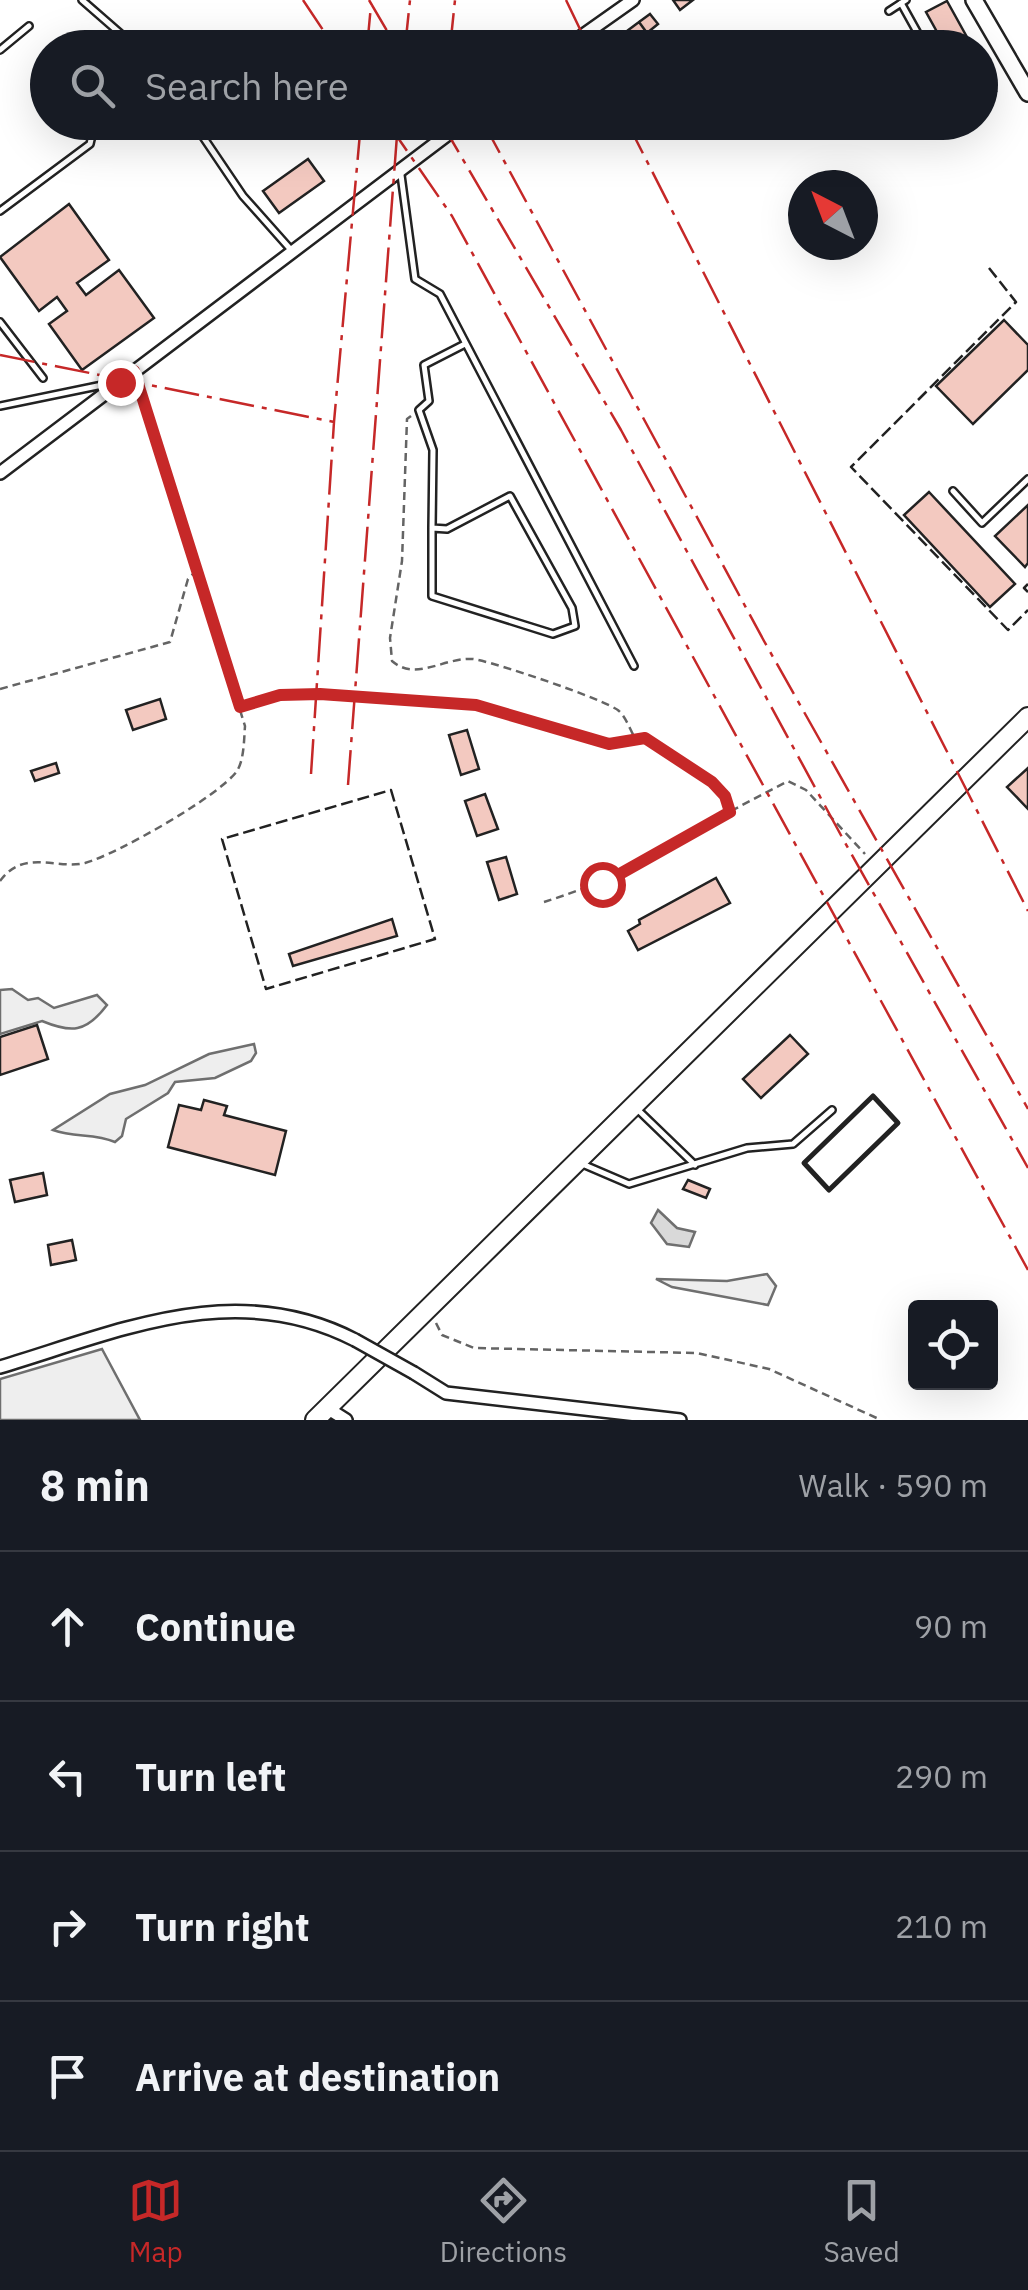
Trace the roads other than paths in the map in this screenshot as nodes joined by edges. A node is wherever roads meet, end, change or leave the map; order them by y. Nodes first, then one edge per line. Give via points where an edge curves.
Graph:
1 (82, 0) edge
2 (633, 0) edge
3 (974, 0) edge
4 (904, 2) edge
5 (889, 10) dead end
6 (30, 26) dead end
7 (116, 30) edge
8 (590, 30) edge
9 (917, 30) edge
10 (993, 30) edge
11 (998, 39) edge
12 (0, 50) edge
13 (1025, 82) edge
14 (91, 140) edge
15 (205, 140) edge
16 (441, 140) edge
17 (400, 172) junction
18 (0, 211) edge
19 (292, 251) junction
20 (0, 322) edge
21 (464, 344) junction
22 (44, 378) dead end
23 (120, 382) junction
24 (0, 406) edge
25 (0, 474) edge
26 (1028, 480) edge
27 (953, 490) dead end
28 (432, 528) junction
29 (634, 666) dead end
30 (1028, 718) edge
31 (634, 1106) junction
32 (832, 1110) dead end
33 (577, 1162) junction
34 (695, 1165) junction
35 (0, 1367) edge
36 (321, 1414) edge
37 (346, 1420) edge
38 (680, 1420) edge

1 - 7 lane
2 - 8 street
3 - 10 street
4 - 5 lane
4 - 9 lane
6 - 12 lane
11 - 13 street
14 - 18 lane
15 - 19 lane
16 - 17 street
17 - 19 street
17 - 21 lane via 416,278 440,294
19 - 23 street
20 - 22 lane
21 - 28 lane via 424,365 429,400 418,410 433,450
21 - 29 lane
23 - 24 lane
23 - 25 street
26 - 27 lane via 982,522
28 - 28 lane via 447,529 510,496 576,626 553,634 432,596
30 - 31 main road
31 - 33 main road
31 - 34 lane
32 - 34 lane via 792,1144 747,1148
33 - 34 lane via 629,1184
33 - 36 main road
35 - 38 street, bridge via 130,1326 214,1312 296,1314 446,1393
36 - 37 street

